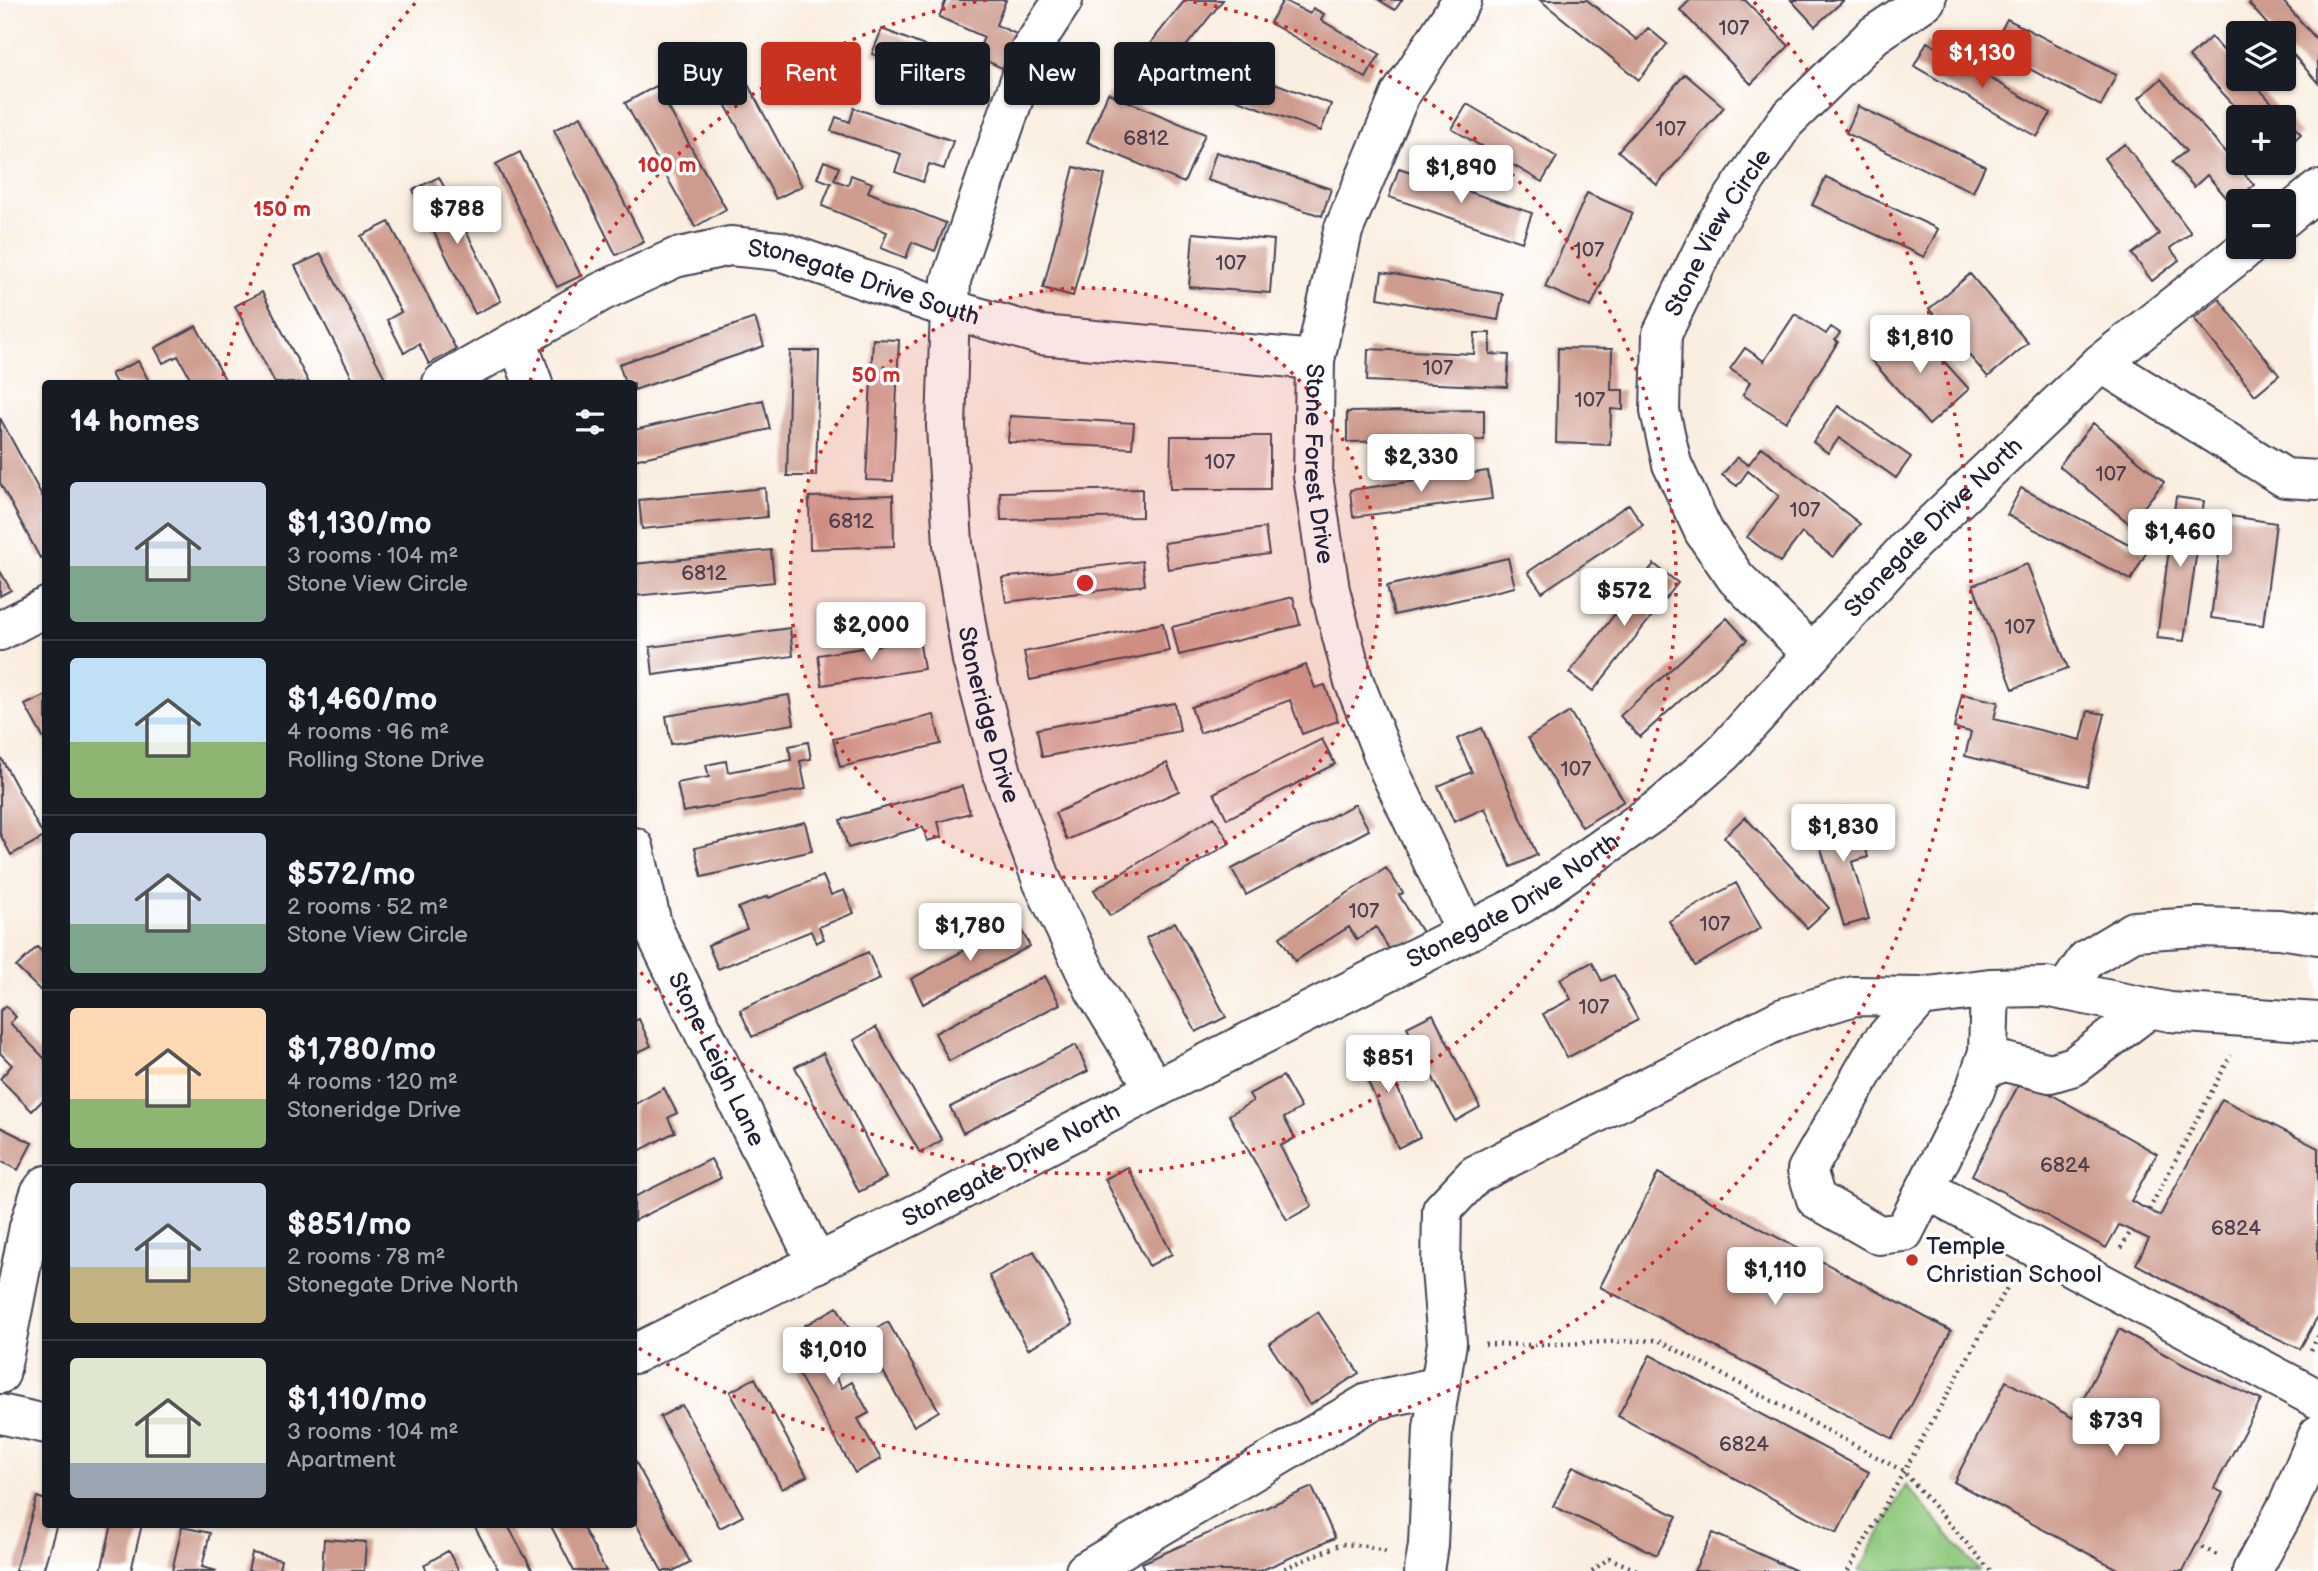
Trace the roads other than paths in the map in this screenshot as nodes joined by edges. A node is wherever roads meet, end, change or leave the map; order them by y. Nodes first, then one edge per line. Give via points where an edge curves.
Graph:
1 (1063, 0) edge
2 (1462, 0) edge
3 (1926, 0) edge
4 (2318, 190) edge
5 (2296, 208) edge
6 (2233, 259) edge
7 (950, 309) junction
8 (517, 341) junction
9 (1315, 360) junction
10 (2101, 363) junction
11 (447, 380) edge
12 (532, 380) edge
13 (2318, 480) edge
14 (42, 609) edge
15 (0, 631) edge
16 (1812, 654) junction
17 (637, 860) edge
18 (1466, 932) junction
19 (2318, 935) edge
20 (1990, 989) junction
21 (2065, 991) junction
22 (1921, 997) junction
23 (2150, 1008) junction
24 (2318, 1022) edge
25 (1983, 1069) junction
26 (1155, 1089) junction
27 (1926, 1189) junction
28 (42, 1190) edge
29 (817, 1264) junction
30 (637, 1353) edge
31 (0, 1374) edge
32 (1440, 1386) junction
33 (2318, 1399) edge
34 (0, 1414) edge
35 (42, 1422) edge
36 (2318, 1435) edge
37 (1424, 1567) edge
38 (1085, 1571) edge
39 (2252, 1571) edge

1 - 7 street, Stoneridge Drive via 1030,51 951,281
2 - 9 street, Stone Forest Drive via 1400,95 1343,231
3 - 16 street, Stone View Circle via 1874,36 1785,122 1714,225 1662,334 1660,411 1672,464 1704,532 1736,578
4 - 5 street
6 - 10 street, Stonegate Drive North
7 - 8 street, Stonegate Drive South via 780,251 730,246 675,258 601,292
7 - 9 street, Stonegate Drive South via 1040,335
7 - 26 street, Stoneridge Drive via 946,426 953,544 972,660 1002,773 1042,883 1094,989
8 - 11 street, Stonegate Drive South
8 - 12 street
9 - 18 street, Stone Forest Drive via 1313,476 1333,602 1353,678 1389,770
10 - 13 street via 2285,478
10 - 16 street, Stonegate Drive North via 1912,544
14 - 15 street
16 - 18 street, Stonegate Drive North via 1723,753 1664,805 1521,904
17 - 29 street, Stone Leigh Lane via 653,928
18 - 26 street, Stonegate Drive North
19 - 21 street via 2210,927 2134,931 2087,959
20 - 21 street
20 - 22 street
20 - 25 street
21 - 23 street
22 - 27 street via 1879,1045 1807,1170 1816,1199 1879,1235 1904,1232
22 - 32 street via 1854,996 1783,1018 1475,1175 1442,1210 1447,1343
23 - 24 street
23 - 25 street via 2074,1066 2050,1073 2005,1062
25 - 27 street
26 - 29 street, Stonegate Drive North
27 - 33 street
28 - 31 street via 29,1227
29 - 30 street, Stonegate Drive North
32 - 37 street
32 - 38 street via 1371,1401
34 - 35 street
36 - 39 street via 2289,1503

